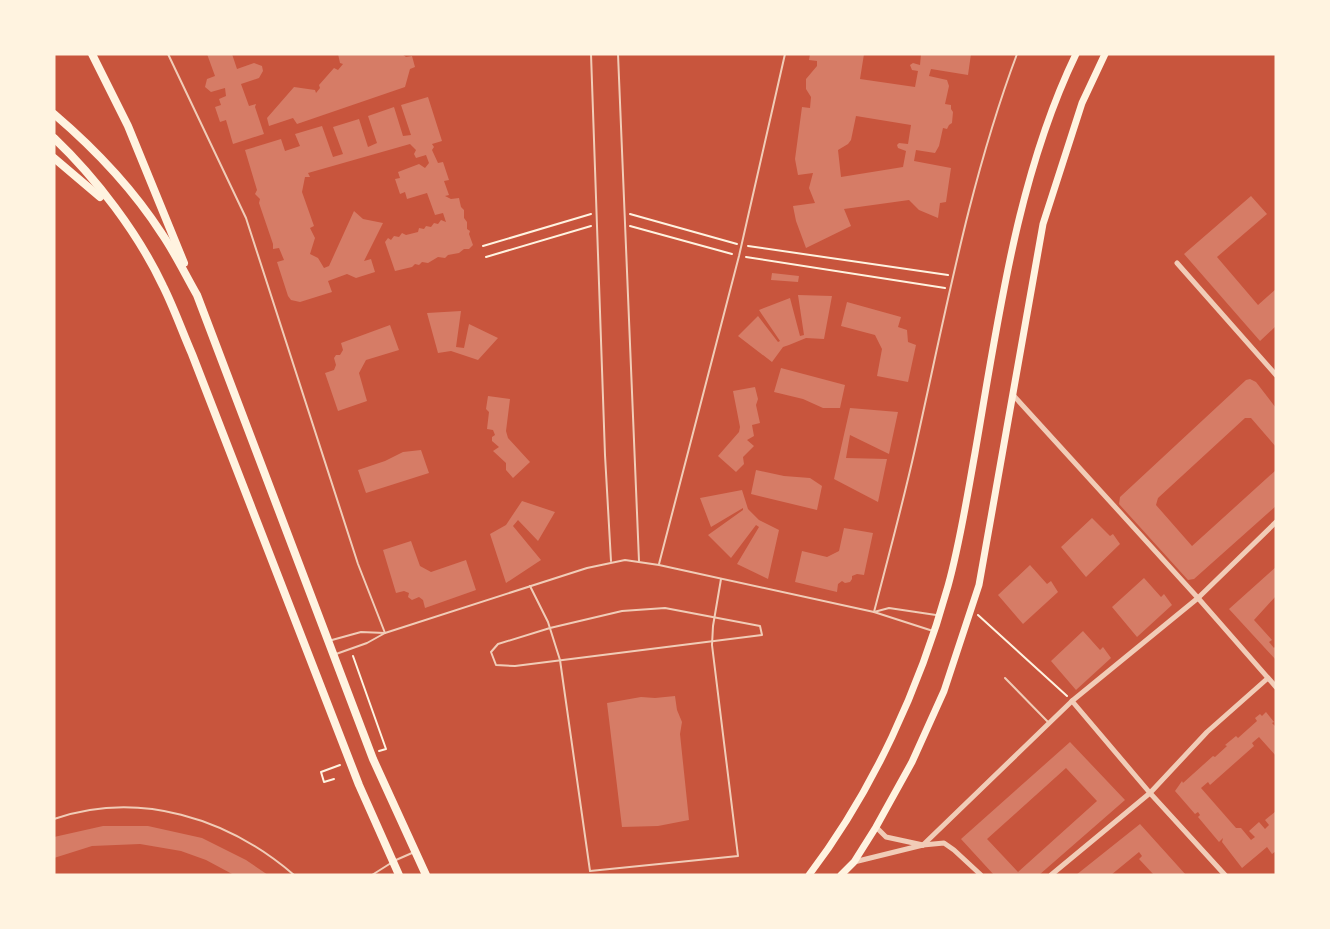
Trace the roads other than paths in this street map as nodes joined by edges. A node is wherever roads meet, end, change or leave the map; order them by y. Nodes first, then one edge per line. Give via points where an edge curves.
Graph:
1 (92, 54) edge
2 (168, 54) edge
3 (591, 54) edge
4 (618, 54) edge
5 (785, 54) edge
6 (1017, 54) edge
7 (1076, 54) edge
8 (1105, 54) edge
9 (54, 114) edge
10 (54, 138) edge
11 (54, 158) edge
12 (117, 213) junction
13 (1177, 263) dead end
14 (197, 294) junction
15 (1276, 375) edge
16 (1014, 396) junction
17 (1276, 522) edge
18 (639, 561) junction
19 (611, 562) junction
20 (659, 565) junction
21 (721, 579) junction
22 (530, 586) junction
23 (1198, 598) junction
24 (874, 612) junction
25 (938, 615) junction
26 (714, 617) junction
27 (550, 628) junction
28 (933, 632) junction
29 (385, 633) junction
30 (712, 641) junction
31 (328, 642) junction
32 (333, 655) junction
33 (560, 660) junction
34 (1005, 678) dead end
35 (1268, 678) junction
36 (1276, 687) edge
37 (1072, 701) junction
38 (1049, 723) junction
39 (1150, 793) junction
40 (54, 819) edge
41 (876, 827) junction
42 (923, 845) junction
43 (415, 852) junction
44 (392, 862) junction
45 (854, 862) junction
46 (294, 875) edge
47 (372, 875) edge
48 (399, 875) edge
49 (426, 875) edge
50 (809, 875) edge
51 (841, 875) edge
52 (981, 875) edge
53 (1051, 875) edge
54 (1226, 875) edge

1 - 14 highway via 138,147
2 - 29 lane via 246,218 358,564
3 - 19 lane
4 - 18 lane
5 - 20 lane via 739,256
6 - 24 lane via 990,134 953,276
7 - 25 main road via 1036,155 1006,276 968,490
8 - 16 main road via 1082,103 1043,224
9 - 14 highway via 87,143 133,195 161,231
10 - 12 highway via 75,158
11 - 12 highway
12 - 44 highway via 163,286 192,354
13 - 15 street
14 - 31 highway
16 - 23 street
16 - 41 main road via 979,585 944,691 912,762
17 - 23 street
18 - 19 lane
18 - 20 lane
19 - 22 lane
20 - 21 lane
21 - 24 lane
21 - 26 lane
22 - 27 lane
22 - 29 lane
23 - 35 street
23 - 37 street
24 - 25 lane via 889,608
24 - 28 lane
25 - 28 main road
26 - 27 lane via 665,608 622,611
26 - 30 lane
26 - 30 lane via 760,626 762,635
27 - 33 lane
27 - 33 lane via 498,644 491,652 493,660 495,665 514,666
28 - 50 main road via 900,717 865,790
29 - 31 lane via 361,632
29 - 32 lane
30 - 33 lane
30 - 33 lane via 738,856 590,871
31 - 32 highway
32 - 43 highway via 373,759
34 - 38 lane
35 - 36 street
35 - 39 street via 1207,732
37 - 38 street
37 - 39 street
38 - 42 street
39 - 53 street
39 - 54 street
40 - 46 lane via 73,813 132,807 186,815 252,843
41 - 42 street via 886,837
41 - 45 main road
42 - 45 street
42 - 52 street via 944,843
43 - 44 lane
43 - 49 highway
44 - 47 lane
44 - 48 highway
45 - 51 main road

